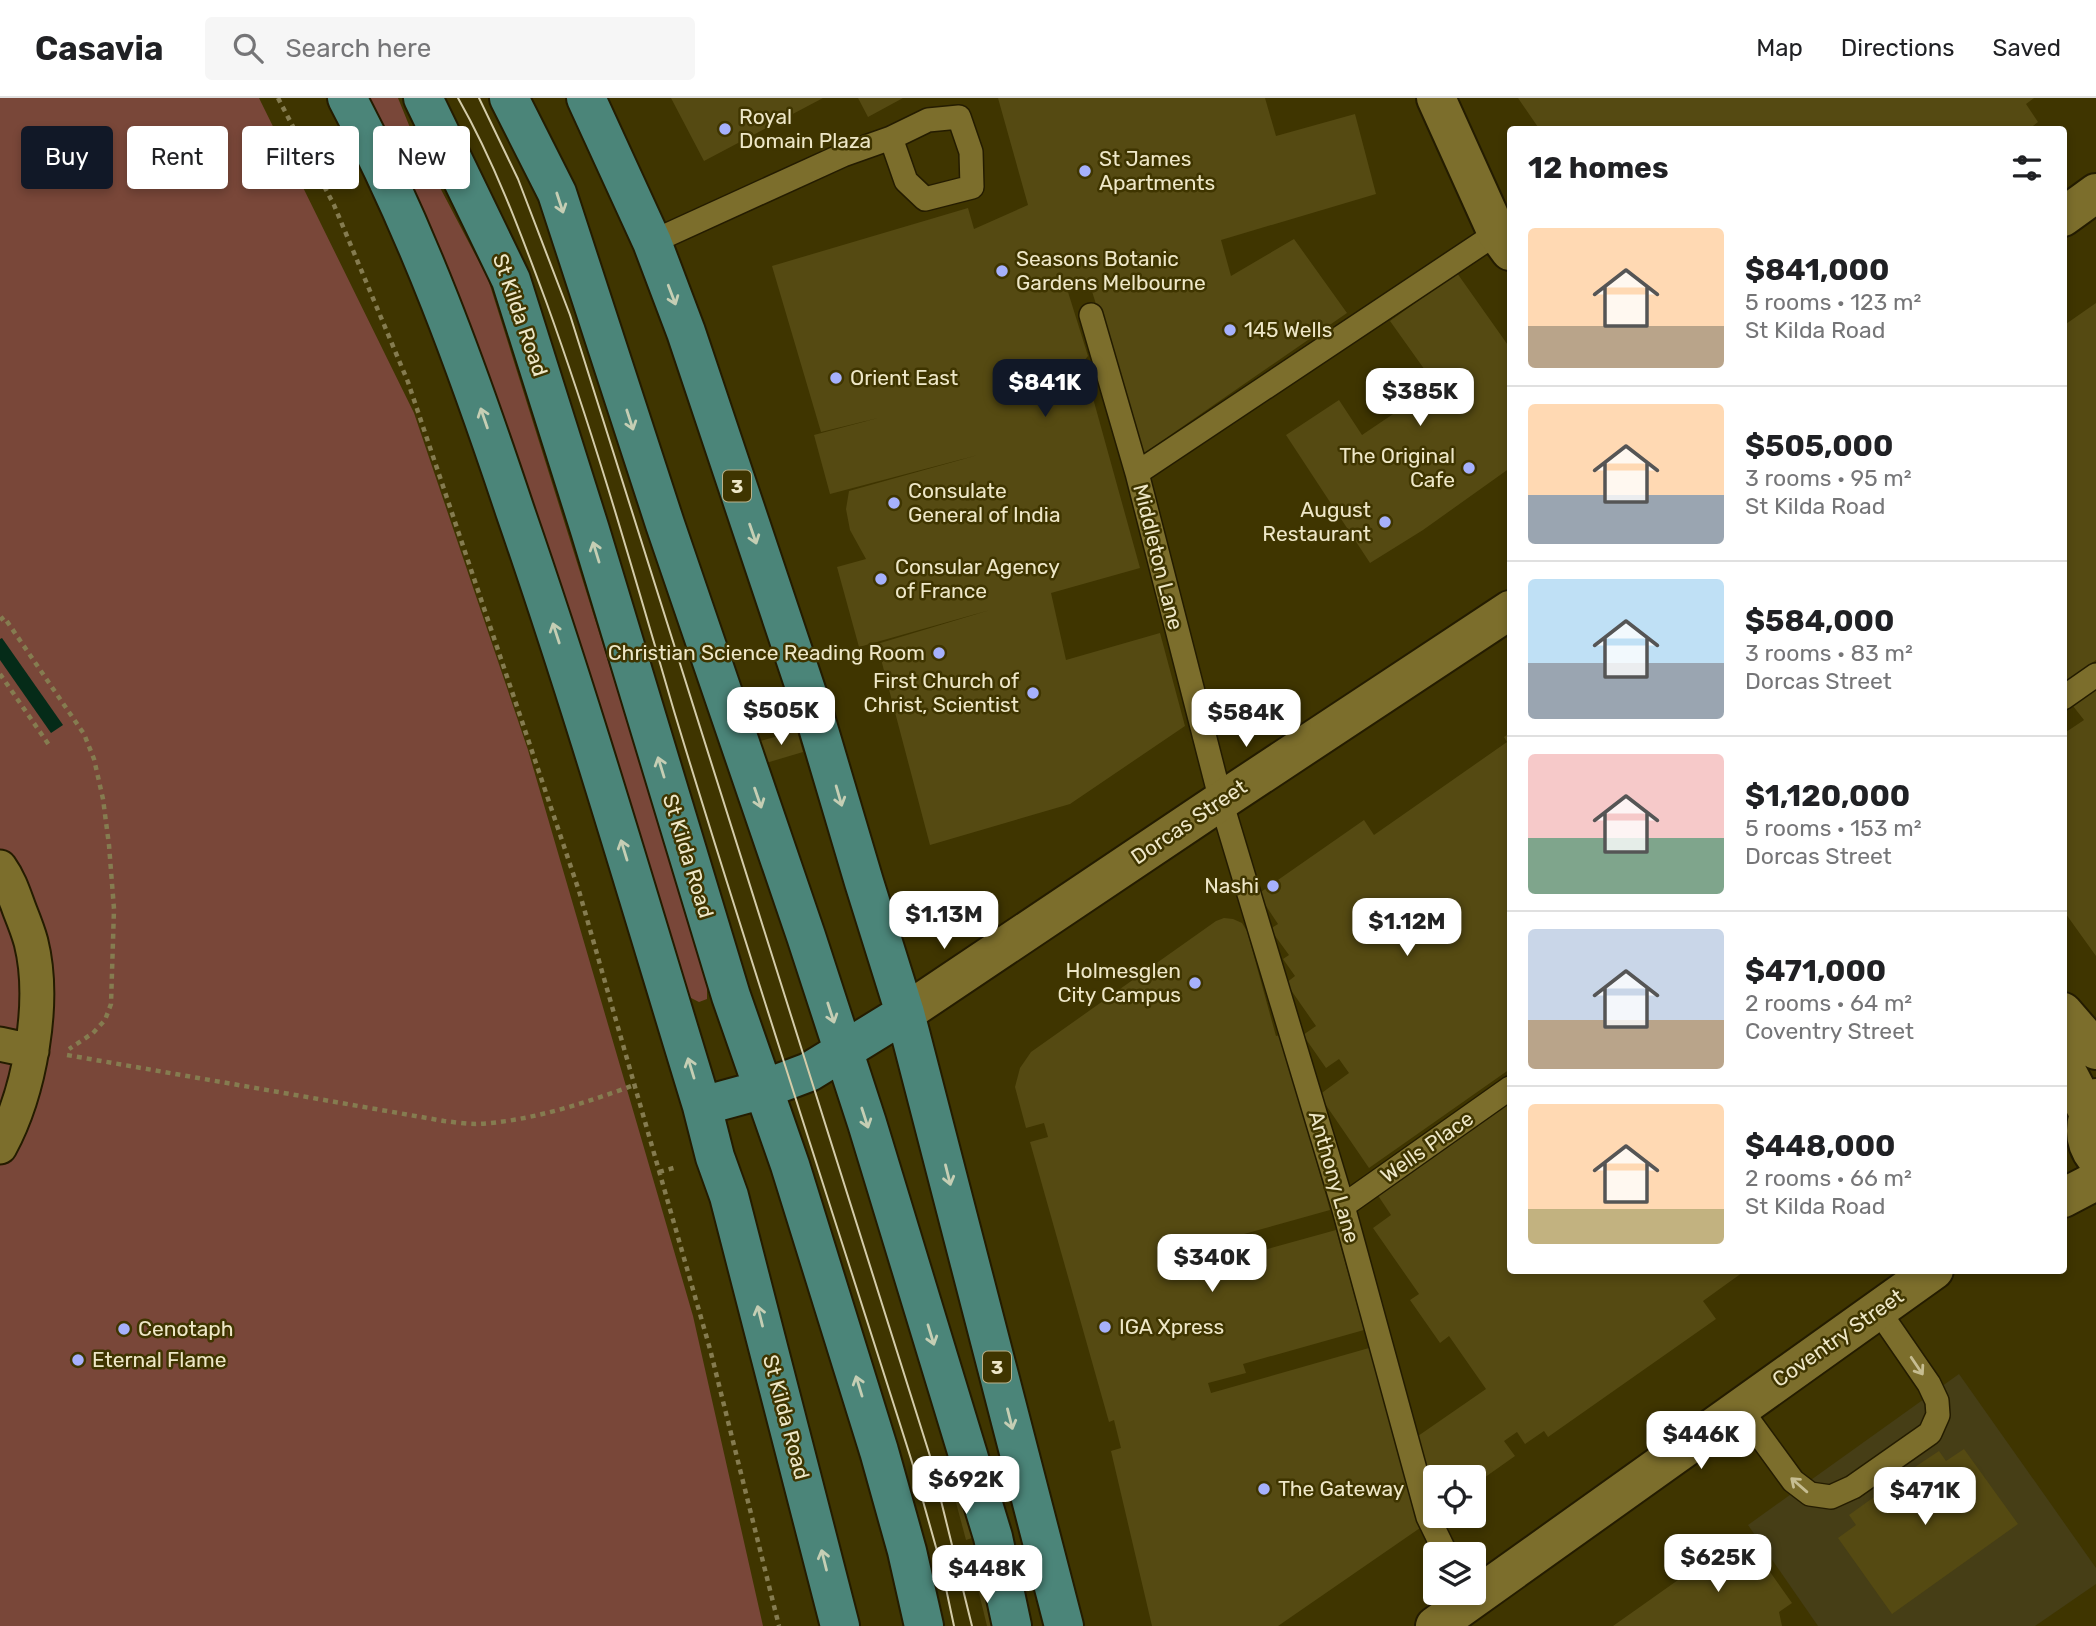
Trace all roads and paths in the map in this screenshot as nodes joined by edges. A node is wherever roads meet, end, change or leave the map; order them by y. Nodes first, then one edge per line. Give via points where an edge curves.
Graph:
1 (278, 98) edge
2 (347, 98) edge
3 (423, 98) edge
4 (509, 98) edge
5 (586, 98) edge
6 (1436, 98) edge
7 (891, 138) dead end
8 (2096, 193) edge
9 (2067, 214) edge
10 (652, 242) junction
11 (1504, 242) edge
12 (1090, 315) dead end
13 (1137, 473) junction
14 (1507, 612) edge
15 (0, 620) edge
16 (0, 674) edge
17 (2096, 675) edge
18 (2067, 695) edge
19 (49, 745) dead end
20 (1221, 801) junction
21 (0, 867) edge
22 (905, 1013) junction
23 (2067, 1017) edge
24 (16, 1048) edge
25 (2096, 1050) edge
26 (844, 1053) junction
27 (2067, 1076) edge
28 (634, 1085) junction
29 (764, 1089) junction
30 (1507, 1090) edge
31 (702, 1106) junction
32 (2086, 1134) edge
33 (0, 1147) edge
34 (2096, 1181) edge
35 (2067, 1196) edge
36 (1343, 1206) junction
37 (1928, 1274) edge
38 (1878, 1310) junction
39 (1739, 1407) junction
40 (1440, 1542) edge
41 (1453, 1608) edge
42 (779, 1626) edge
43 (841, 1626) edge
44 (924, 1626) edge
45 (1012, 1626) edge
46 (1064, 1626) edge

1 - 28 path via 334,205 408,382 579,891
31 -> 2 main road, St Kilda Road via 587,729 472,384 421,254
29 -> 3 main road, St Kilda Road via 731,996 511,280
4 -> 26 main road via 557,193
5 - 10 main road, 3
6 - 11 street
7 - 10 lane via 843,155
8 - 9 street
10 -> 22 main road, 3 via 816,717
11 - 13 lane
12 - 13 lane, Middleton Lane
13 - 20 lane, Middleton Lane
14 - 20 street, Dorcas Street
15 - 28 path via 4,617 84,734 103,799 114,909 111,1004 93,1033 62,1054 475,1124 584,1102
16 - 19 path
17 - 18 lane
20 - 22 street, Dorcas Street
20 - 36 lane, Anthony Lane
21 - 24 street via 31,943 37,998
22 - 26 main road
22 -> 46 main road, 3
23 - 25 street
24 - 33 street via 25,1084
26 - 29 main road
26 -> 45 main road via 993,1537
27 - 32 street
28 - 42 path via 710,1349
29 - 31 main road
44 -> 29 main road, St Kilda Road via 879,1451
30 - 36 lane, Wells Place
43 -> 31 main road, St Kilda Road
34 - 35 street
36 - 40 lane, Anthony Lane via 1429,1517
37 - 38 street, Coventry Street
38 - 39 street, Coventry Street
38 -> 39 lane via 1929,1384 1938,1415 1930,1433 1853,1487 1831,1497 1810,1494 1793,1481
39 - 41 street, Coventry Street

